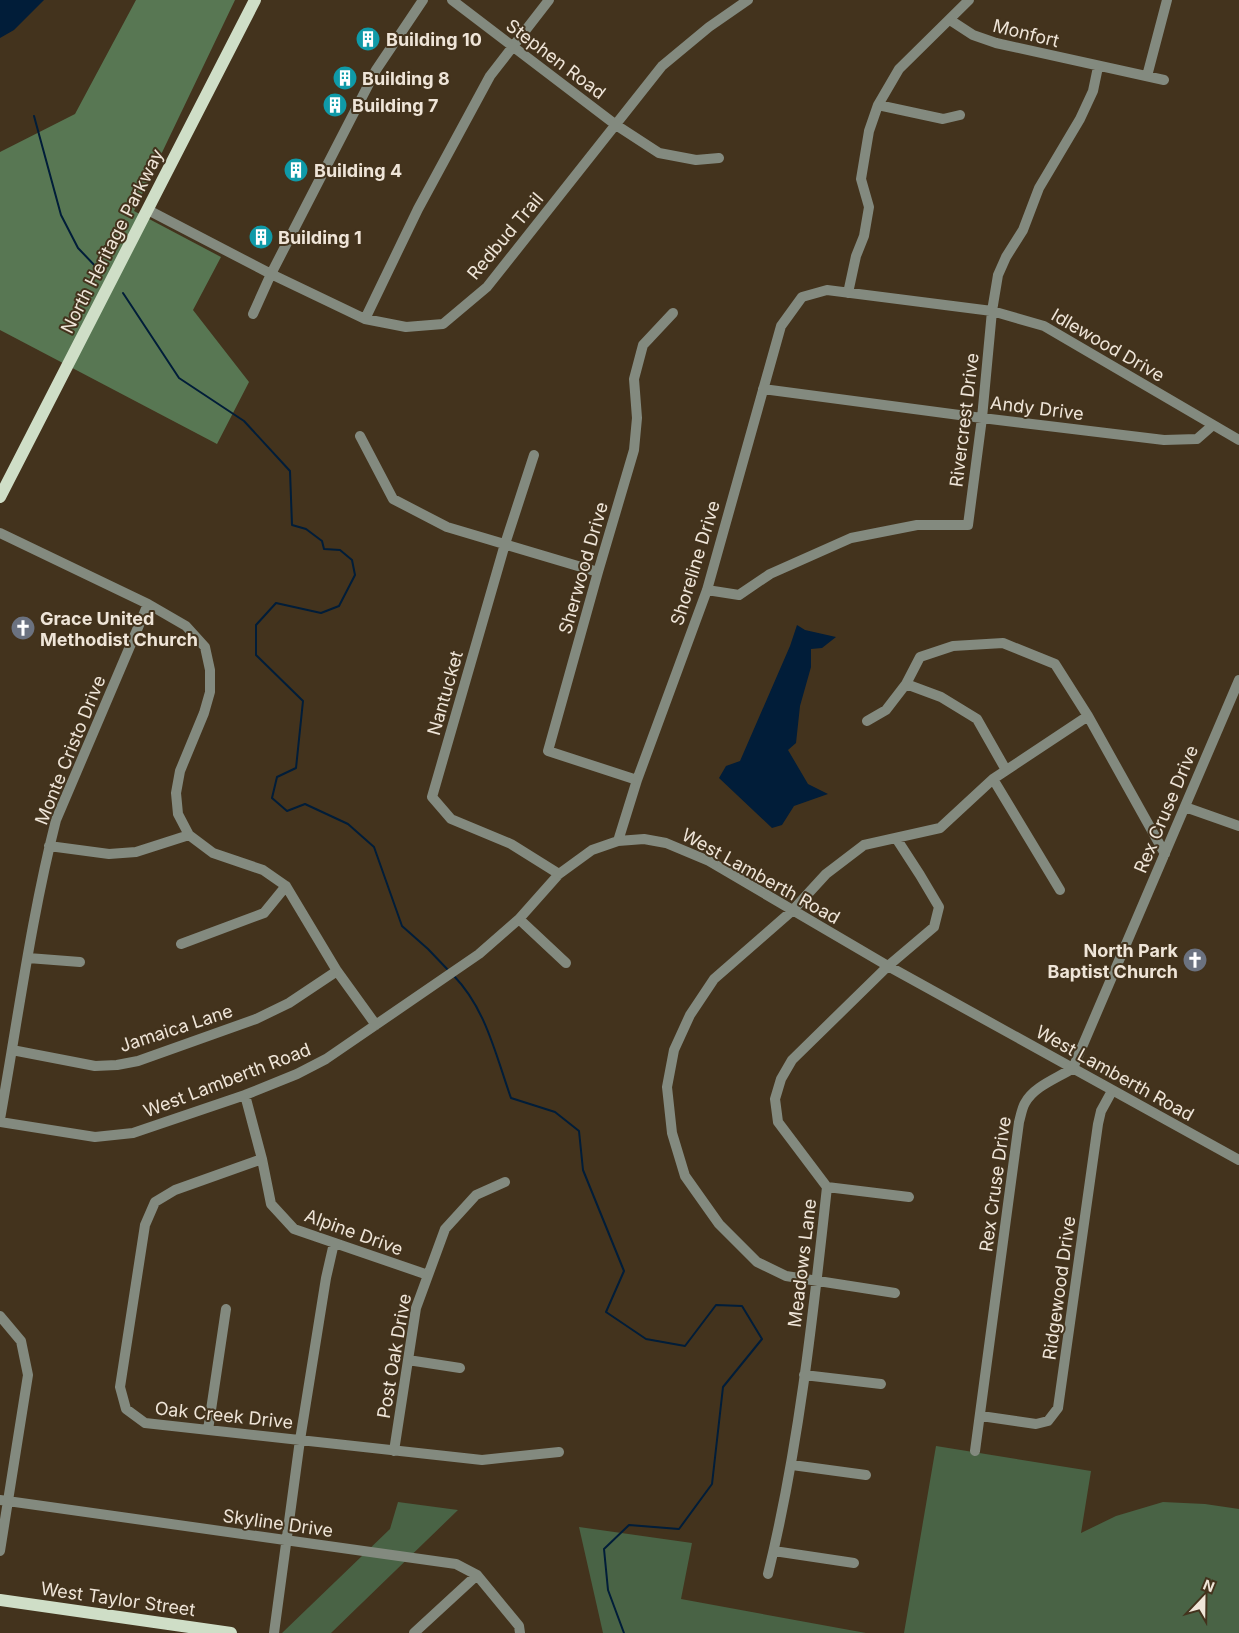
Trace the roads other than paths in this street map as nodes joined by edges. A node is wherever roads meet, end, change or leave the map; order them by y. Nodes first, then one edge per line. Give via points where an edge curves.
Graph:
1 (255, 0) edge
2 (423, 0) edge
3 (452, 0) edge
4 (549, 0) edge
5 (748, 0) edge
6 (969, 0) edge
7 (1168, 0) edge
8 (950, 20) junction
9 (513, 46) junction
10 (1098, 67) junction
11 (1147, 76) junction
12 (1164, 80) dead end
13 (878, 105) junction
14 (960, 115) dead end
15 (616, 126) junction
16 (719, 158) dead end
17 (148, 210) junction
18 (271, 274) junction
19 (848, 293) junction
20 (802, 297) joint
21 (992, 311) junction
22 (673, 313) dead end
23 (253, 314) dead end
24 (365, 319) junction
25 (763, 389) junction
26 (982, 418) junction
27 (1213, 424) junction
28 (360, 436) dead end
29 (1239, 440) edge
30 (534, 455) dead end
31 (0, 497) edge
32 (0, 533) edge
33 (505, 544) junction
34 (598, 572) junction
35 (707, 590) junction
36 (148, 604) junction
37 (1239, 680) edge
38 (906, 684) junction
39 (1088, 716) junction
40 (867, 722) dead end
41 (1006, 770) junction
42 (992, 779) junction
43 (636, 780) junction
44 (1185, 806) junction
45 (1239, 826) edge
46 (189, 835) junction
47 (896, 838) junction
48 (618, 841) junction
49 (49, 846) junction
50 (1165, 854) junction
51 (559, 874) junction
52 (286, 886) junction
53 (1060, 890) dead end
54 (792, 910) junction
55 (519, 919) junction
56 (181, 944) dead end
57 (28, 958) junction
58 (80, 962) dead end
59 (566, 963) dead end
60 (888, 966) junction
61 (337, 971) junction
62 (376, 1025) junction
63 (12, 1050) junction
64 (1073, 1068) junction
65 (1112, 1091) junction
66 (244, 1095) junction
67 (0, 1120) edge
68 (262, 1160) junction
69 (1239, 1160) edge
70 (505, 1182) dead end
71 (828, 1187) junction
72 (908, 1197) dead end
73 (334, 1243) junction
74 (428, 1275) junction
75 (817, 1281) junction
76 (895, 1293) dead end
77 (226, 1309) dead end
78 (0, 1316) edge
79 (408, 1360) junction
80 (460, 1368) dead end
81 (804, 1375) junction
82 (881, 1384) dead end
83 (980, 1416) junction
84 (208, 1430) junction
85 (300, 1440) junction
86 (394, 1451) junction
87 (975, 1451) dead end
88 (559, 1452) dead end
89 (792, 1465) junction
90 (866, 1475) dead end
91 (4, 1501) edge
92 (286, 1540) junction
93 (0, 1551) edge
94 (774, 1551) junction
95 (854, 1563) dead end
96 (768, 1574) dead end
97 (477, 1575) junction
98 (0, 1600) edge
99 (231, 1633) edge
100 (274, 1633) edge
101 (414, 1633) edge
102 (520, 1633) edge

1 - 17 main road, North Heritage Parkway
2 - 18 street via 376,70
3 - 9 street, Stephen Road
4 - 9 street
5 - 15 street, Redbud Trail via 662,66
6 - 8 street
7 - 11 street
8 - 10 street, Monfort via 984,40
8 - 13 street via 899,69
9 - 15 street, Stephen Road
9 - 24 street via 486,84 418,209
10 - 11 street, Monfort
10 - 21 street, Rivercrest Drive via 1093,91 1080,119 1039,188 1023,230 998,275
11 - 12 street, Monfort
13 - 14 street via 943,118
13 - 19 street via 869,131 861,179 869,207
15 - 16 street, Stephen Road via 659,153 696,160
15 - 24 street, Redbud Trail via 487,287 442,324 406,327
17 - 18 street, Redbud Trail
17 - 31 main road, North Heritage Parkway
18 - 23 street
18 - 24 street, Redbud Trail
19 - 20 street, Idlewood Drive via 827,290
19 - 21 street, Idlewood Drive
20 - 25 street, Shoreline Drive via 781,326
21 - 26 street, Rivercrest Drive
21 - 27 street, Idlewood Drive via 1044,326
22 - 34 street, Sherwood Drive via 643,345 634,379 637,418 634,450
25 - 26 street, Andy Drive
25 - 35 street, Shoreline Drive
26 - 27 street, Andy Drive via 1164,440 1197,439
26 - 35 street, Rivercrest Drive via 968,524 917,525 851,538 770,574 739,594
27 - 29 street, Idlewood Drive
28 - 33 street via 394,499 447,527
30 - 33 street, Nantucket
32 - 36 street
33 - 34 street
33 - 51 street, Nantucket via 432,797 451,820 511,844
34 - 43 street, Sherwood Drive via 548,751
35 - 43 street, Shoreline Drive
36 - 46 street via 186,626 205,647 210,670 210,692 180,771 176,793 178,814
36 - 49 street, Monte Cristo Drive via 56,820
37 - 44 street, Rex Cruse Drive
38 - 39 street via 920,657 953,646 1003,643 1055,664
38 - 40 street via 886,710
38 - 41 street via 941,697 977,719
39 - 41 street
39 - 50 street
41 - 42 street
42 - 47 street via 940,828
42 - 53 street
43 - 48 street, Shoreline Drive
44 - 45 street
44 - 50 street, Rex Cruse Drive
46 - 49 street via 136,852 109,854
46 - 52 street via 213,853 263,870
47 - 54 street via 864,845 826,874
47 - 60 street, Meadows Lane via 938,906 934,927
48 - 51 street, West Lamberth Road via 592,850
48 - 54 street, West Lamberth Road via 644,839 666,842 709,861
49 - 57 street, Monte Cristo Drive
50 - 64 street, Rex Cruse Drive
51 - 55 street, West Lamberth Road
52 - 56 street via 264,913
52 - 61 street
54 - 60 street, West Lamberth Road
54 - 75 street via 714,979 690,1015 674,1050 667,1087 668,1104 672,1133 685,1176 719,1224 757,1262 786,1276
55 - 59 street
55 - 62 street, West Lamberth Road via 444,980
57 - 58 street
57 - 63 street, Monte Cristo Drive
60 - 64 street, West Lamberth Road
60 - 71 street, Meadows Lane via 792,1060 775,1099 778,1122
61 - 62 street
61 - 63 street, Jamaica Lane via 289,1003 256,1019 138,1061 95,1066
62 - 66 street, West Lamberth Road via 326,1059
63 - 67 street, Monte Cristo Drive
64 - 65 street, West Lamberth Road
64 - 83 street, Rex Cruse Drive via 1029,1096 1019,1122
65 - 69 street, West Lamberth Road
65 - 83 street, Ridgewood Drive via 1098,1124 1058,1408 1048,1421 1036,1424
66 - 67 street, West Lamberth Road via 133,1133 95,1137
66 - 68 street, Alpine Drive
68 - 73 street, Alpine Drive via 271,1204 294,1229
68 - 84 street, Oak Creek Drive via 175,1190 155,1202 145,1225 120,1387 126,1409 145,1423
70 - 74 street, Post Oak Drive via 476,1195 445,1229
71 - 72 street
71 - 75 street, Meadows Lane
73 - 74 street, Alpine Drive
73 - 85 street
74 - 79 street, Post Oak Drive via 416,1308
75 - 76 street
75 - 81 street, Meadows Lane
77 - 84 street
78 - 91 street via 22,1341 28,1376
79 - 80 street
79 - 86 street, Post Oak Drive
81 - 82 street
81 - 89 street, Meadows Lane
83 - 87 street, Rex Cruse Drive
84 - 85 street, Oak Creek Drive
85 - 86 street, Oak Creek Drive
85 - 92 street
86 - 88 street, Oak Creek Drive via 482,1460
89 - 90 street
89 - 94 street, Meadows Lane
91 - 92 street, Skyline Drive
91 - 93 street
92 - 97 street, Skyline Drive via 456,1564
92 - 100 street
94 - 95 street
94 - 96 street, Meadows Lane
97 - 101 street
97 - 102 street, Skyline Drive via 519,1626
98 - 99 main road, West Taylor Street

